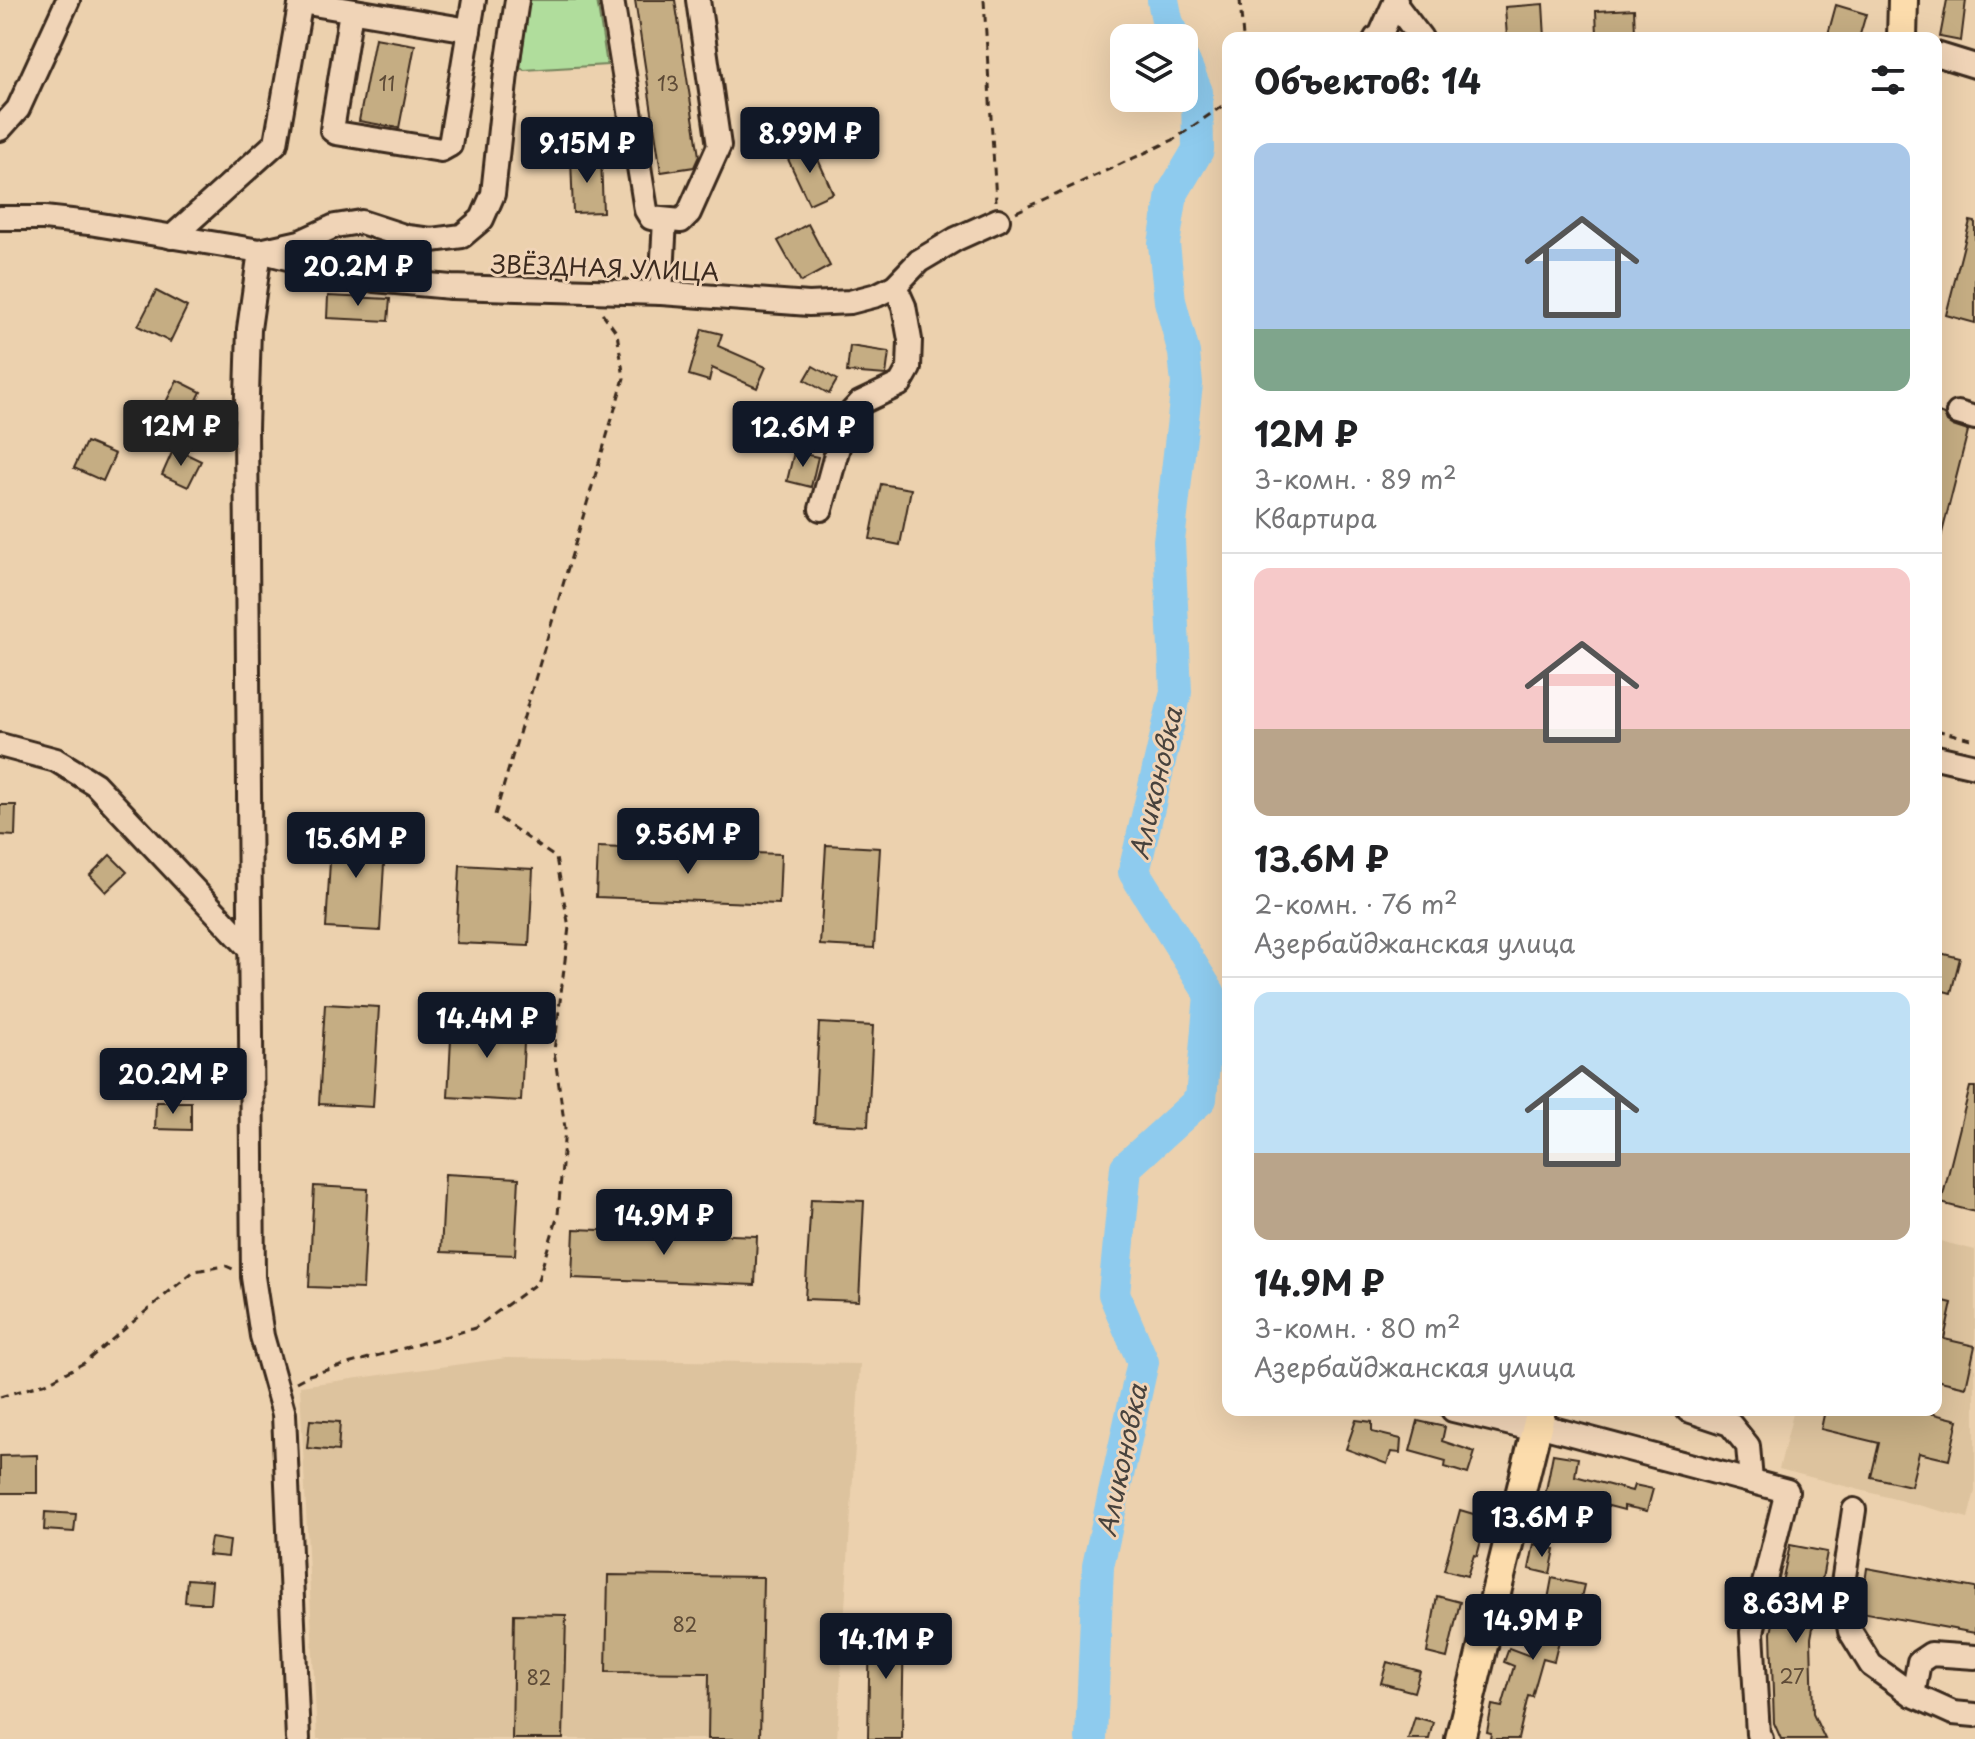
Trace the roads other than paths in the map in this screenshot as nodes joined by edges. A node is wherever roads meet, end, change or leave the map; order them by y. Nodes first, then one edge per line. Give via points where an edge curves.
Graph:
1 (68, 0) edge
2 (474, 0) edge
3 (517, 0) edge
4 (612, 0) edge
5 (698, 0) edge
6 (1903, 0) edge
7 (301, 1) edge
8 (1395, 2) edge
9 (351, 11) junction
10 (469, 30) junction
11 (1380, 32) edge
12 (1417, 32) edge
13 (1902, 32) edge
14 (1942, 56) edge
15 (1975, 66) edge
16 (0, 129) edge
17 (0, 218) edge
18 (665, 220) junction
19 (998, 220) road end
20 (172, 237) junction
21 (260, 251) junction
22 (895, 286) junction
23 (661, 293) junction
24 (821, 509) dead end
25 (0, 745) edge
26 (1942, 758) edge
27 (1975, 766) edge
28 (250, 949) junction
29 (1496, 1416) edge
30 (1706, 1416) edge
31 (1538, 1422) edge
32 (1751, 1481) junction
33 (1854, 1510) dead end
34 (1975, 1657) edge
35 (1913, 1695) junction
36 (1975, 1715) edge
37 (298, 1739) edge
38 (1460, 1739) edge
39 (1761, 1739) edge

1 - 16 street via 18,109
2 - 10 street
3 - 21 street via 493,194 482,219 462,236 432,240 361,222
4 - 18 street via 646,210 651,218
5 - 18 street via 719,146 686,218
6 - 13 main road
7 - 9 street
7 - 20 street via 276,143
8 - 11 street
8 - 12 street
9 - 10 street
9 - 10 street via 332,130 441,150 450,145
14 - 15 street
17 - 20 street, ЗВЁЗДНАЯ УЛИЦА via 44,218
18 - 23 street
19 - 22 street, ЗВЁЗДНАЯ УЛИЦА via 919,261
20 - 21 street, ЗВЁЗДНАЯ УЛИЦА
21 - 23 street, ЗВЁЗДНАЯ УЛИЦА via 374,280
21 - 28 street via 249,329 246,428
22 - 23 street, ЗВЁЗДНАЯ УЛИЦА via 850,302 809,304
22 - 24 street via 910,340 909,368 900,384 860,403 846,418
25 - 28 street via 56,760 95,784
26 - 27 street
28 - 37 street via 253,1277 262,1336 284,1414
29 - 31 street
30 - 32 street via 1730,1424 1748,1446
31 - 32 street
31 - 38 main road
32 - 39 street via 1787,1491 1752,1632
33 - 35 street via 1842,1590 1850,1631 1871,1665
34 - 35 street via 1931,1654 1919,1662
35 - 36 street via 1953,1713

